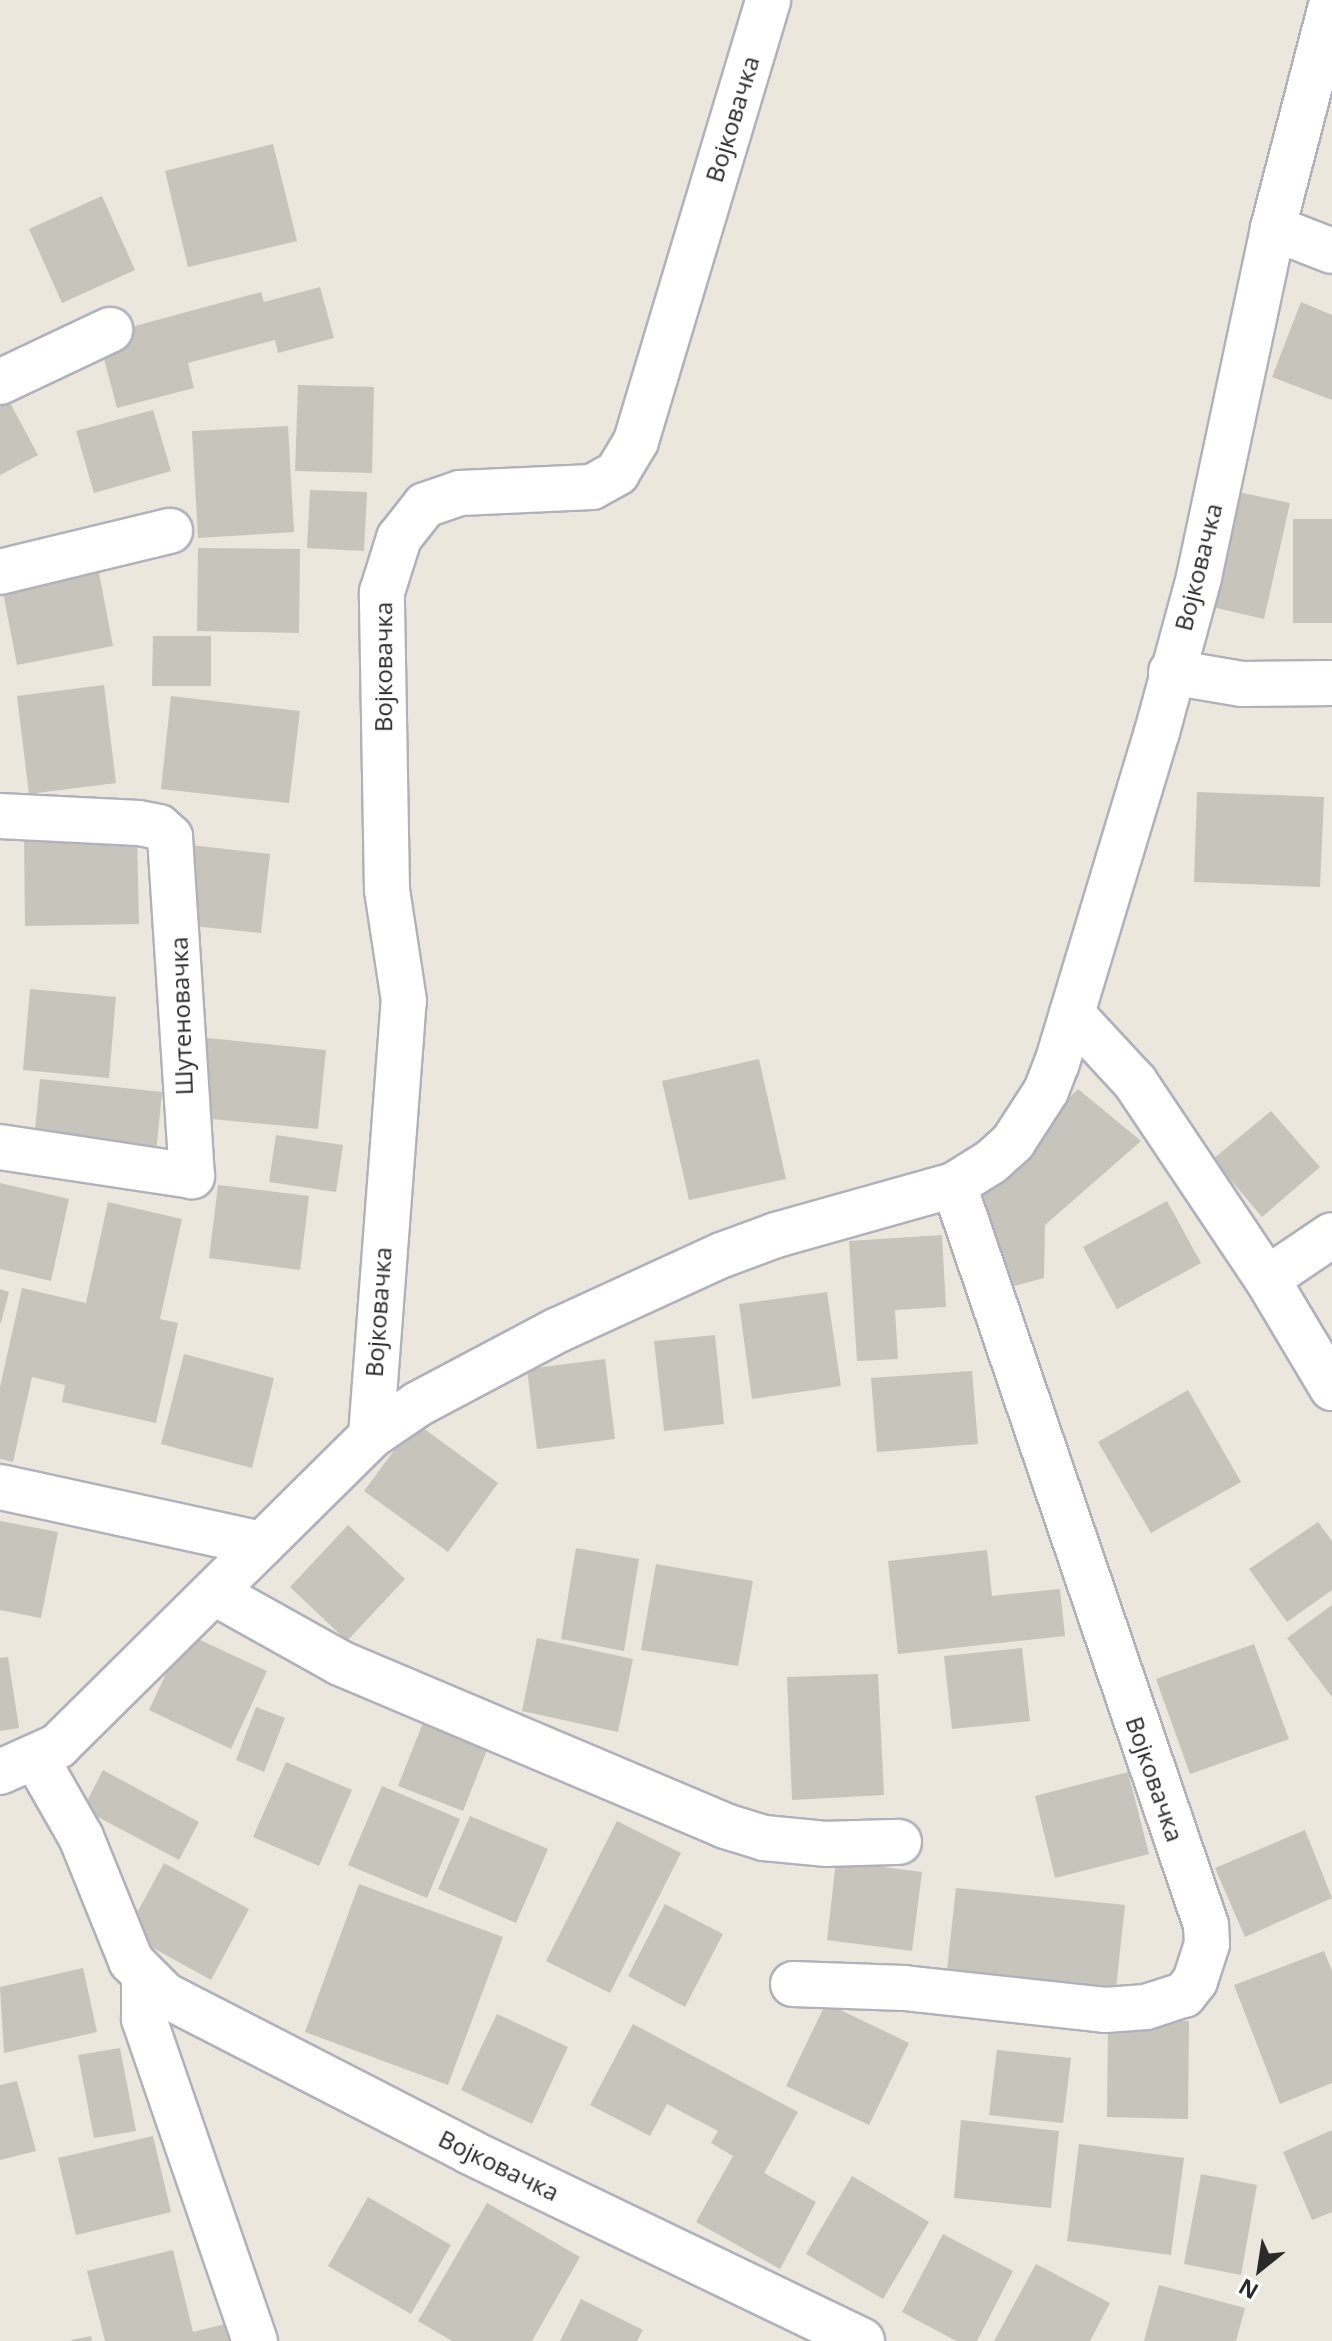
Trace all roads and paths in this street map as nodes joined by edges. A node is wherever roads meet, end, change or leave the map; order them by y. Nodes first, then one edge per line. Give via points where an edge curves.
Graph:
1 (768, 0) edge
2 (1332, 1) edge
3 (1273, 228) junction
4 (1332, 251) edge
5 (110, 330) dead end
6 (0, 382) edge
7 (170, 531) dead end
8 (0, 572) edge
9 (1171, 672) junction
10 (1332, 683) edge
11 (0, 816) edge
12 (1072, 1014) junction
13 (0, 1147) edge
14 (954, 1185) junction
15 (1332, 1235) edge
16 (1267, 1279) junction
17 (1332, 1388) edge
18 (371, 1436) junction
19 (0, 1487) edge
20 (262, 1544) junction
21 (215, 1593) junction
22 (18, 1766) edge
23 (899, 1842) dead end
24 (144, 1978) junction
25 (793, 1984) dead end
26 (255, 2341) edge
27 (862, 2341) edge

1 - 18 street, Војковачка via 636,441 617,473 592,487 460,493 425,505 399,538 382,592 387,890 404,1001
2 - 3 street, Војковачка
3 - 4 street
3 - 9 street, Војковачка via 1199,577
5 - 6 street
7 - 8 street
9 - 10 street via 1242,684
9 - 12 street, Војковачка
11 - 13 street, Шутеновачка via 139,823 159,827 170,837 192,1176
12 - 14 street, Војковачка via 1046,1091 1032,1115 991,1162
12 - 16 street via 1135,1082
14 - 18 street, Војковачка via 776,1235 660,1281 478,1371
14 - 25 street, Војковачка via 1206,1925 1207,1944 1195,1981 1184,1995 1146,2007 1105,2010 904,1988
15 - 16 street
16 - 17 street
18 - 20 street, Војковачка
19 - 20 street
20 - 21 street, Војковачка
21 - 22 street, Војковачка via 85,1721
21 - 23 street via 340,1663 725,1826 764,1838 826,1844
22 - 24 street, Војковачка via 81,1837 118,1934
24 - 26 street via 144,2019
24 - 27 street, Војковачка via 165,1995 470,2152

